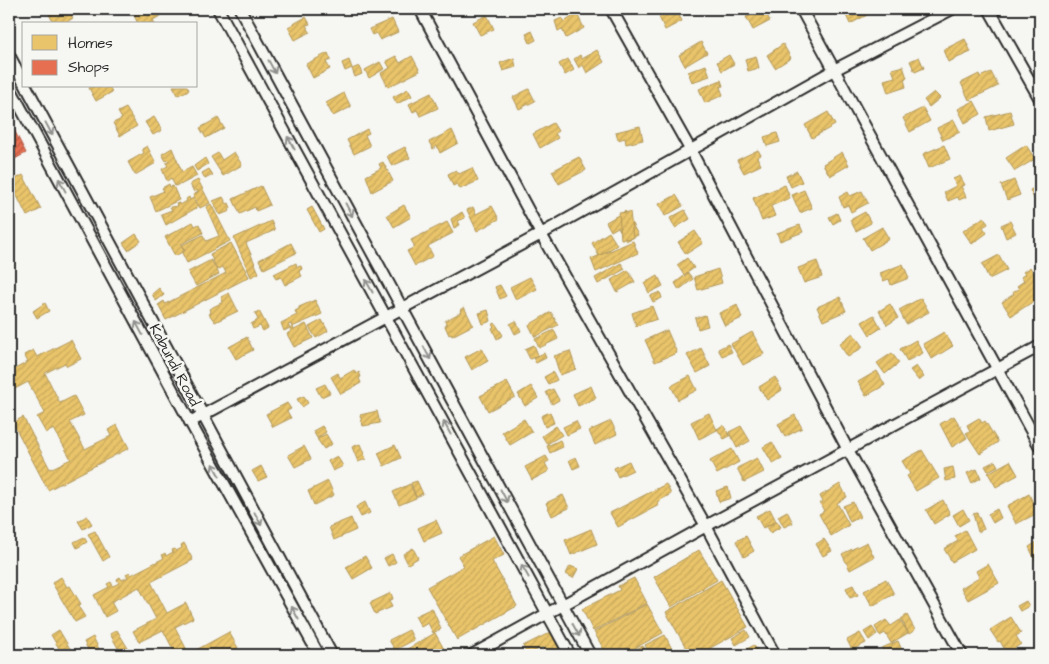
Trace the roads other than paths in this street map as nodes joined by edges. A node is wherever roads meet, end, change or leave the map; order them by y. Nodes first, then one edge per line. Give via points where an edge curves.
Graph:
1 (218, 9) edge
2 (240, 9) edge
3 (420, 9) edge
4 (611, 9) edge
5 (802, 9) edge
6 (952, 9) edge
7 (989, 9) edge
8 (258, 40) junction
9 (240, 50) junction
10 (9, 55) edge
11 (834, 70) junction
12 (22, 79) edge
13 (9, 86) edge
14 (27, 88) edge
15 (1040, 99) edge
16 (691, 151) junction
17 (332, 178) junction
18 (316, 187) junction
19 (541, 234) junction
20 (133, 287) junction
21 (120, 294) junction
22 (402, 308) junction
23 (386, 317) junction
24 (1040, 346) edge
25 (998, 370) junction
26 (202, 416) junction
27 (190, 422) junction
28 (1040, 447) edge
29 (848, 450) junction
30 (481, 454) junction
31 (466, 462) junction
32 (706, 526) junction
33 (563, 606) junction
34 (548, 614) junction
35 (319, 655) edge
36 (332, 655) edge
37 (472, 655) edge
38 (570, 655) edge
39 (590, 655) edge
40 (775, 655) edge
41 (962, 655) edge

1 - 9 street
2 - 8 street
3 - 19 street
4 - 16 street
5 - 11 street
6 - 11 street
7 - 15 street
8 - 9 street
8 -> 17 street
18 -> 9 street
10 - 12 street
11 - 16 street
11 - 25 street
21 -> 13 street, Kabundi Road
14 -> 20 street, Kabundi Road
16 - 19 street
16 - 29 street
17 - 18 street
17 -> 22 street
23 -> 18 street
19 - 22 street
19 - 32 street
20 - 21 street
20 - 26 street, Kabundi Road
27 -> 21 street, Kabundi Road
22 - 23 street
22 -> 30 street
23 - 26 street
31 -> 23 street
24 - 25 street
25 - 28 street
25 - 29 street
26 - 27 street
26 -> 36 street, Kabundi Road
35 -> 27 street, Kabundi Road
29 - 32 street
29 - 41 street
30 - 31 street
30 -> 33 street
34 -> 31 street
32 - 33 street
32 - 40 street
33 - 34 street
33 -> 39 street
34 - 37 street
34 - 38 street

